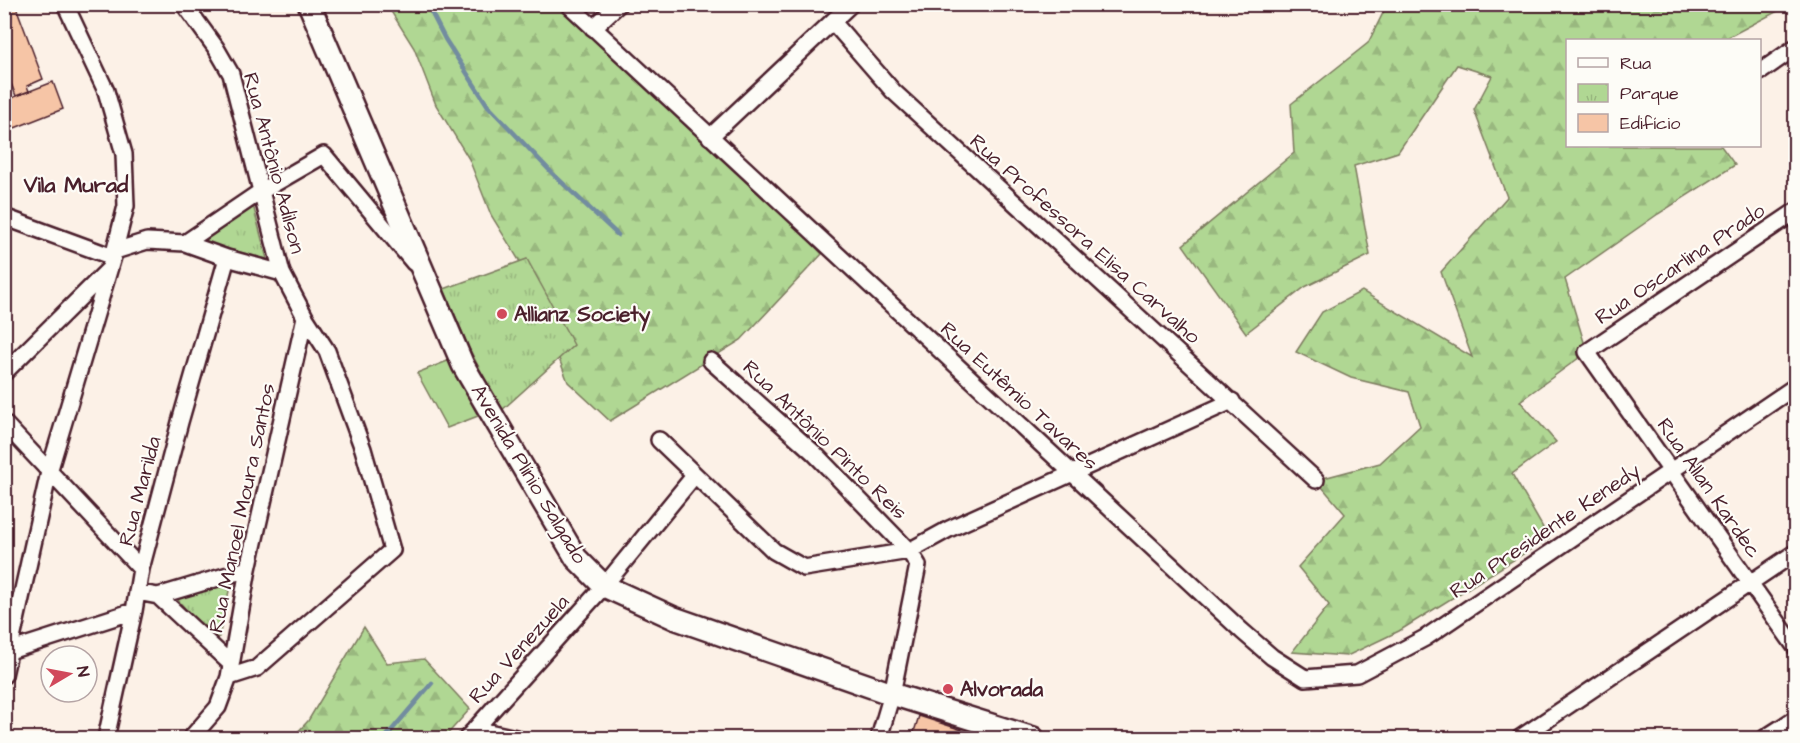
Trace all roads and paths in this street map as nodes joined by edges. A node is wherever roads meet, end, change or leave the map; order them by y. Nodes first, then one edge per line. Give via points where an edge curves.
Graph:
1 (64, 4) edge
2 (184, 4) edge
3 (309, 4) edge
4 (568, 4) edge
5 (619, 4) edge
6 (852, 4) edge
7 (833, 22) junction
8 (593, 28) junction
9 (1796, 46) edge
10 (1761, 71) edge
11 (710, 137) junction
12 (260, 192) junction
13 (1796, 211) edge
14 (4, 217) edge
15 (120, 230) junction
16 (147, 241) junction
17 (185, 243) junction
18 (227, 258) junction
19 (112, 259) junction
20 (282, 273) junction
21 (429, 281) junction
22 (305, 317) junction
23 (1587, 352) joint
24 (711, 361) dead end
25 (4, 373) edge
26 (1796, 386) edge
27 (1232, 401) junction
28 (4, 423) edge
29 (659, 440) dead end
30 (1671, 471) junction
31 (49, 472) junction
32 (1073, 475) junction
33 (694, 476) junction
34 (1316, 480) dead end
35 (909, 551) junction
36 (1796, 552) edge
37 (141, 569) junction
38 (248, 569) junction
39 (1750, 583) junction
40 (604, 586) junction
41 (137, 592) junction
42 (158, 596) junction
43 (134, 611) junction
44 (1796, 648) edge
45 (8, 651) edge
46 (230, 670) junction
47 (4, 675) edge
48 (1305, 678) joint
49 (892, 694) junction
50 (1796, 718) edge
51 (471, 734) edge
52 (1011, 736) edge
53 (106, 738) edge
54 (191, 738) edge
55 (516, 738) edge
56 (879, 738) edge
57 (1033, 738) edge
58 (1520, 738) edge
59 (1766, 738) edge

1 - 15 street via 106,91 124,154 126,206
2 - 12 street, Rua Antônio Adilson via 231,74
3 - 21 street, Avenida Plínio Salgado
4 - 8 street, Rua Eutêmio Tavares
5 - 8 street
6 - 7 street
7 - 11 street
7 - 27 street, Rua Professora Elisa Carvalho via 893,91
8 - 11 street, Rua Eutêmio Tavares
9 - 10 street
11 - 32 street, Rua Eutêmio Tavares
12 - 17 street
12 - 20 street, Rua Antônio Adilson
12 - 21 street via 324,155
13 - 23 street, Rua Oscarlina Prado
14 - 19 street
15 - 16 street
15 - 19 street
16 - 17 street
16 - 19 street
17 - 18 street
18 - 20 street
18 - 37 street, Rua Marilda
19 - 25 street
19 - 31 street
20 - 22 street, Rua Antônio Adilson
21 - 40 street, Avenida Plínio Salgado via 464,365 576,558
22 - 38 street, Rua Manoel Moura Santos
22 - 46 street, Rua Antônio Adilson via 327,351 363,449 392,550 256,668
23 - 30 street, Rua Allan Kardec
24 - 35 street, Rua Antônio Pinto Reis via 814,453
26 - 30 street, Rua Presidente Kenedy
27 - 32 street
27 - 34 street, Rua Professora Elisa Carvalho
28 - 31 street
29 - 33 street
30 - 39 street, Rua Allan Kardec
30 - 48 street, Rua Presidente Kenedy via 1425,638 1358,674
31 - 37 street
31 - 45 street
32 - 35 street via 949,529
32 - 48 street, Rua Eutêmio Tavares via 1272,657
33 - 35 street via 774,551 804,568
33 - 40 street, Rua Venezuela
35 - 49 street via 918,565
36 - 39 street
37 - 41 street, Rua Marilda
38 - 42 street
38 - 46 street, Rua Manoel Moura Santos
39 - 44 street, Rua Allan Kardec
39 - 58 street
40 - 49 street, Avenida Plínio Salgado via 674,618
40 - 51 street, Rua Venezuela
41 - 42 street
41 - 43 street, Rua Marilda
42 - 46 street
43 - 45 street
43 - 53 street, Rua Marilda
45 - 47 street
46 - 54 street, Rua Manoel Moura Santos via 218,707
49 - 52 street, Avenida Plínio Salgado
49 - 56 street
50 - 59 street
51 - 55 street
52 - 57 street, Avenida Plínio Salgado

